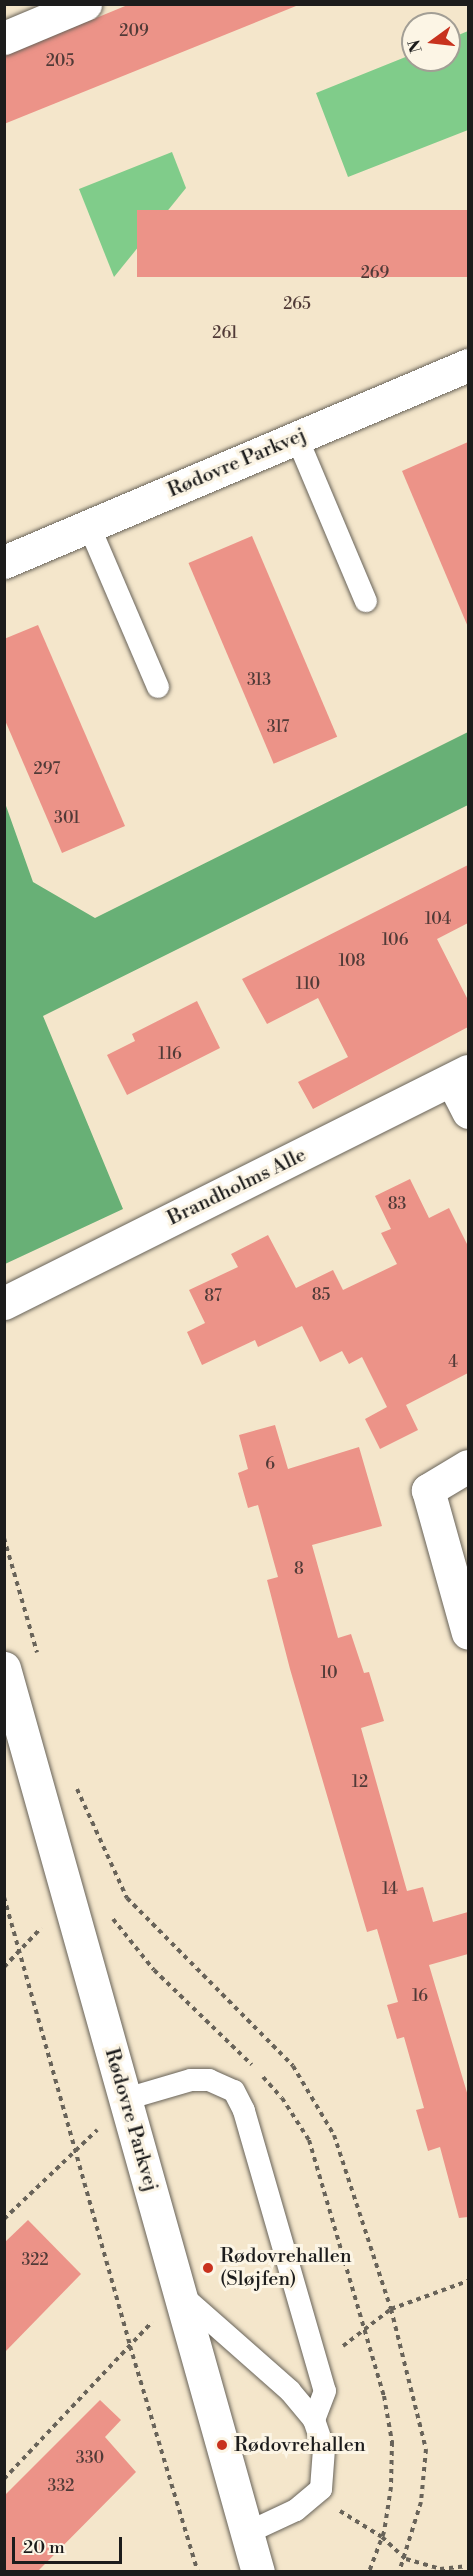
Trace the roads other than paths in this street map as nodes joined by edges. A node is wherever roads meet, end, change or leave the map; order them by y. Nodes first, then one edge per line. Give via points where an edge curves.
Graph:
1 (85, 4) edge
2 (4, 38) edge
3 (468, 365) edge
4 (297, 438) junction
5 (89, 526) junction
6 (4, 562) edge
7 (366, 601) dead end
8 (158, 687) dead end
9 (460, 1075) edge
10 (468, 1112) edge
11 (4, 1302) edge
12 (468, 1466) edge
13 (468, 1633) edge
14 (4, 1668) edge
15 (126, 2099) junction
16 (179, 2293) junction
17 (314, 2420) junction
18 (247, 2533) junction
19 (258, 2571) edge

1 - 2 street
3 - 4 street, Rødovre Parkvej
4 - 5 street, Rødovre Parkvej
4 - 7 lane
5 - 6 street, Rødovre Parkvej
5 - 8 lane
9 - 10 street
9 - 11 street, Brandholms Alle
12 - 13 street via 429,1490
14 - 15 street, Rødovre Parkvej
15 - 16 street, Rødovre Parkvej
15 - 17 lane via 191,2080 209,2080 234,2091 326,2391
16 - 17 lane via 290,2391
16 - 18 street, Rødovre Parkvej
17 - 18 lane via 324,2449 321,2488 296,2510
18 - 19 street, Rødovre Parkvej

